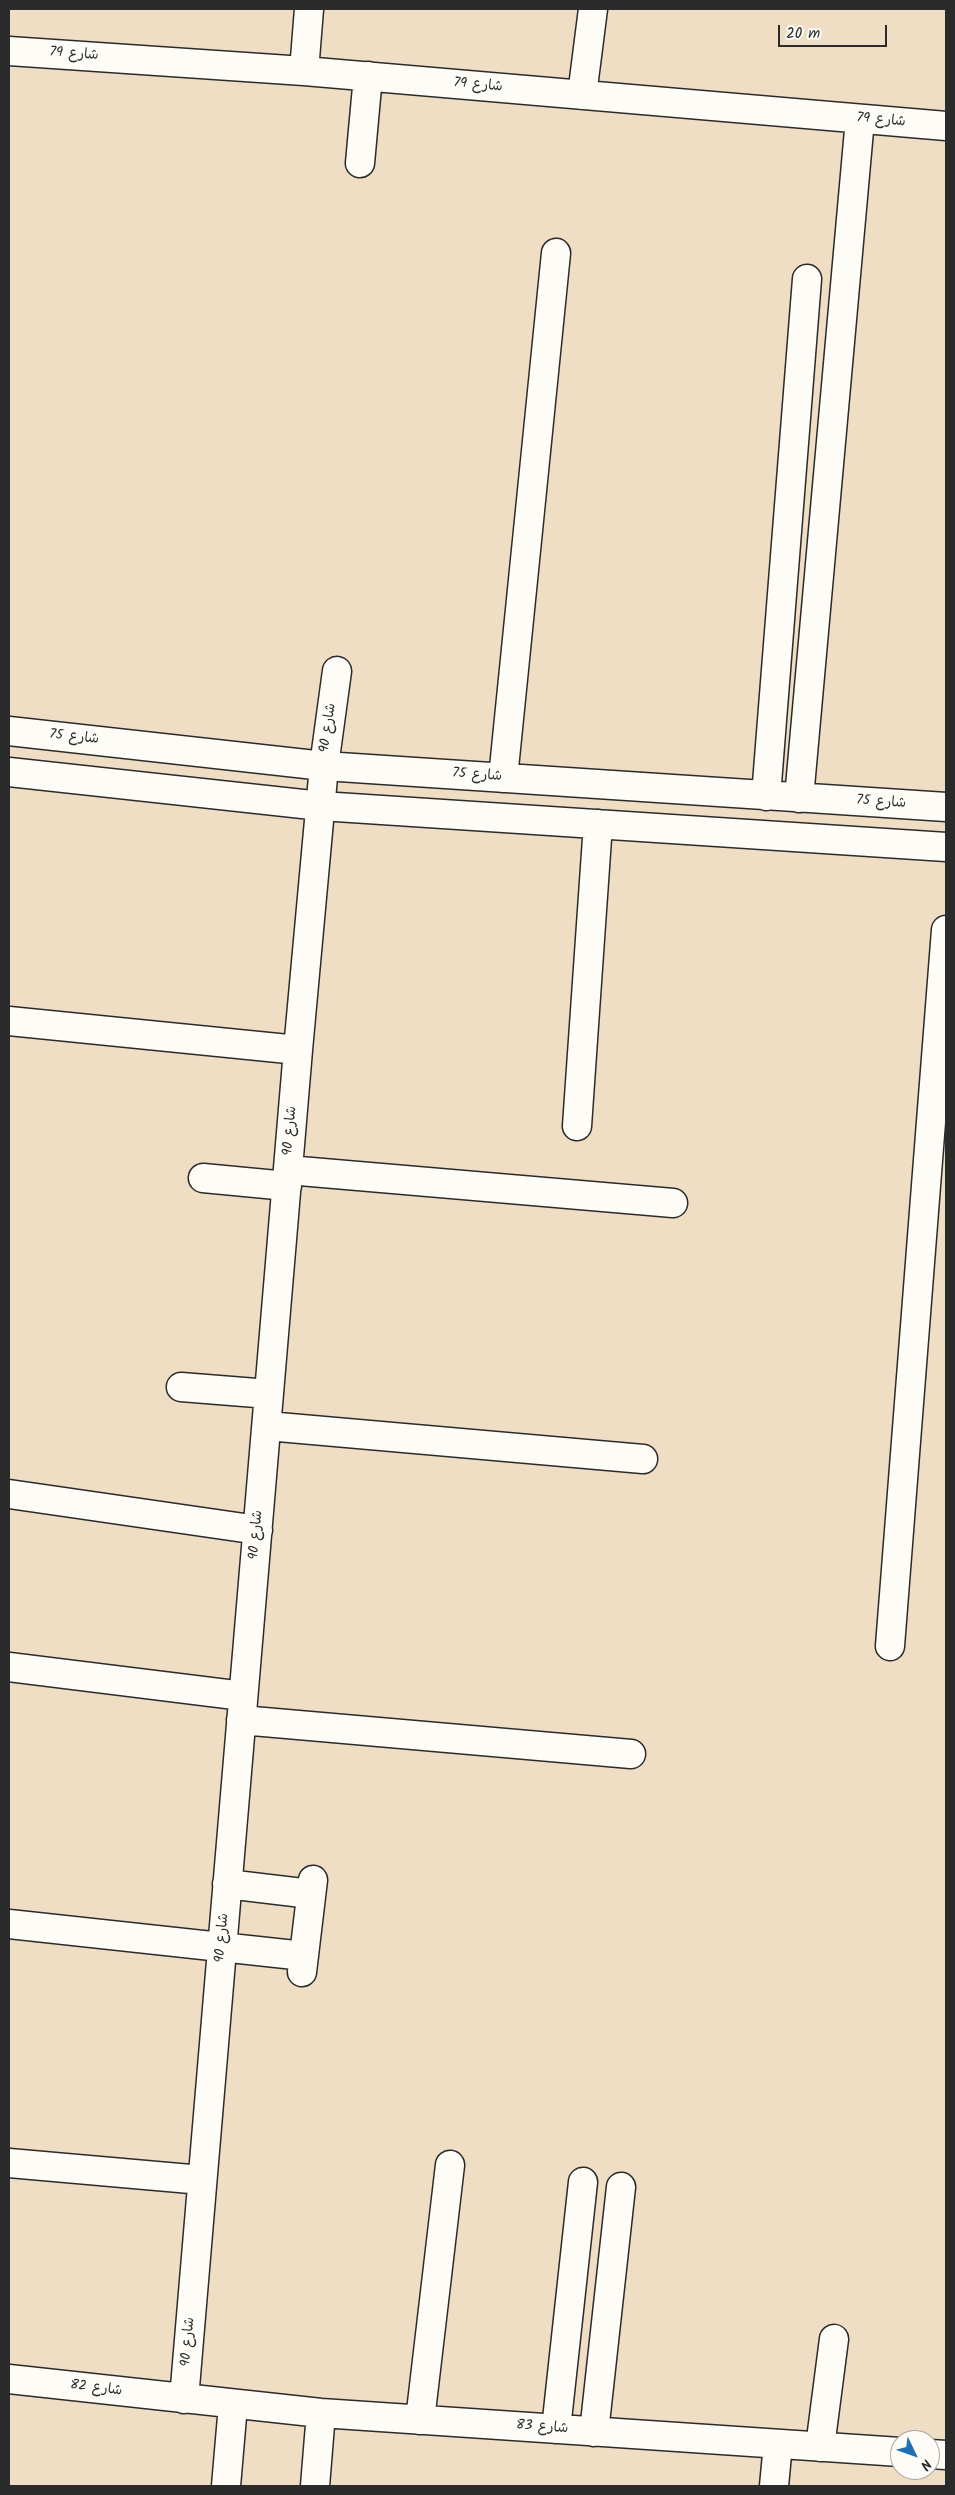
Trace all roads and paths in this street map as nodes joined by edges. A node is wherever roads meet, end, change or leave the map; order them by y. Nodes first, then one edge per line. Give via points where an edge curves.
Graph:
1 (309, 9) edge
2 (592, 9) edge
3 (9, 51) edge
4 (304, 71) junction
5 (368, 76) junction
6 (582, 95) junction
7 (860, 119) junction
8 (946, 126) edge
9 (360, 163) dead end
10 (556, 252) dead end
11 (807, 278) dead end
12 (337, 671) dead end
13 (9, 731) edge
14 (324, 766) junction
15 (9, 772) edge
16 (503, 778) junction
17 (766, 796) junction
18 (800, 798) junction
19 (321, 806) junction
20 (946, 807) edge
21 (598, 824) junction
22 (946, 847) edge
23 (946, 930) edge
24 (9, 1021) edge
25 (298, 1050) junction
26 (577, 1126) dead end
27 (203, 1178) dead end
28 (287, 1178) junction
29 (673, 1202) dead end
30 (181, 1387) dead end
31 (269, 1394) junction
32 (266, 1426) junction
33 (643, 1459) dead end
34 (9, 1494) edge
35 (258, 1530) junction
36 (890, 1646) dead end
37 (9, 1667) edge
38 (242, 1708) junction
39 (631, 1754) dead end
40 (227, 1884) junction
41 (9, 1924) edge
42 (222, 1945) junction
43 (9, 2164) edge
44 (450, 2165) dead end
45 (202, 2180) junction
46 (583, 2182) dead end
47 (621, 2187) dead end
48 (834, 2339) dead end
49 (9, 2379) edge
50 (184, 2399) junction
51 (233, 2404) junction
52 (321, 2413) junction
53 (420, 2420) junction
54 (556, 2429) junction
55 (594, 2432) junction
56 (778, 2444) junction
57 (820, 2447) junction
58 (890, 2451) edge
59 (226, 2486) edge
60 (315, 2486) edge
61 (774, 2486) edge

1 - 4 lane
2 - 6 lane
3 - 4 lane, شارع 79
4 - 5 lane, شارع 79
5 - 6 lane, شارع 79
5 - 9 lane
6 - 7 lane, شارع 79
7 - 8 lane, شارع 79
7 - 18 lane
10 - 16 lane
11 - 17 lane
12 - 14 lane, شارع 90
13 - 14 lane, شارع 75
14 - 16 lane, شارع 75
14 - 19 lane, شارع 90
15 - 19 lane
16 - 17 lane, شارع 75
17 - 18 lane, شارع 75
18 - 20 lane, شارع 75
19 - 21 lane
19 - 25 lane, شارع 90
21 - 22 lane
21 - 26 lane
23 - 36 lane
24 - 25 lane
25 - 28 lane, شارع 90
27 - 28 lane
28 - 29 lane
28 - 31 lane, شارع 90
30 - 31 lane
31 - 32 lane, شارع 90
32 - 33 lane
32 - 35 lane, شارع 90
34 - 35 lane
35 - 38 lane, شارع 90
37 - 38 lane
38 - 39 lane
38 - 40 lane, شارع 90
40 - 42 lane, شارع 90
40 - 42 lane via 312,1887 303,1964
41 - 42 lane
42 - 45 lane, شارع 90
43 - 45 lane
44 - 53 lane
45 - 50 lane, شارع 90
46 - 54 lane
47 - 55 lane
48 - 57 lane
49 - 50 lane, شارع 82
50 - 51 lane, شارع 83
51 - 52 lane, شارع 83
51 - 59 lane
52 - 53 lane, شارع 83
52 - 60 lane
53 - 54 lane, شارع 83
54 - 55 lane, شارع 83
55 - 56 lane, شارع 83
56 - 57 lane, شارع 83
56 - 61 lane
57 - 58 lane, شارع 83

